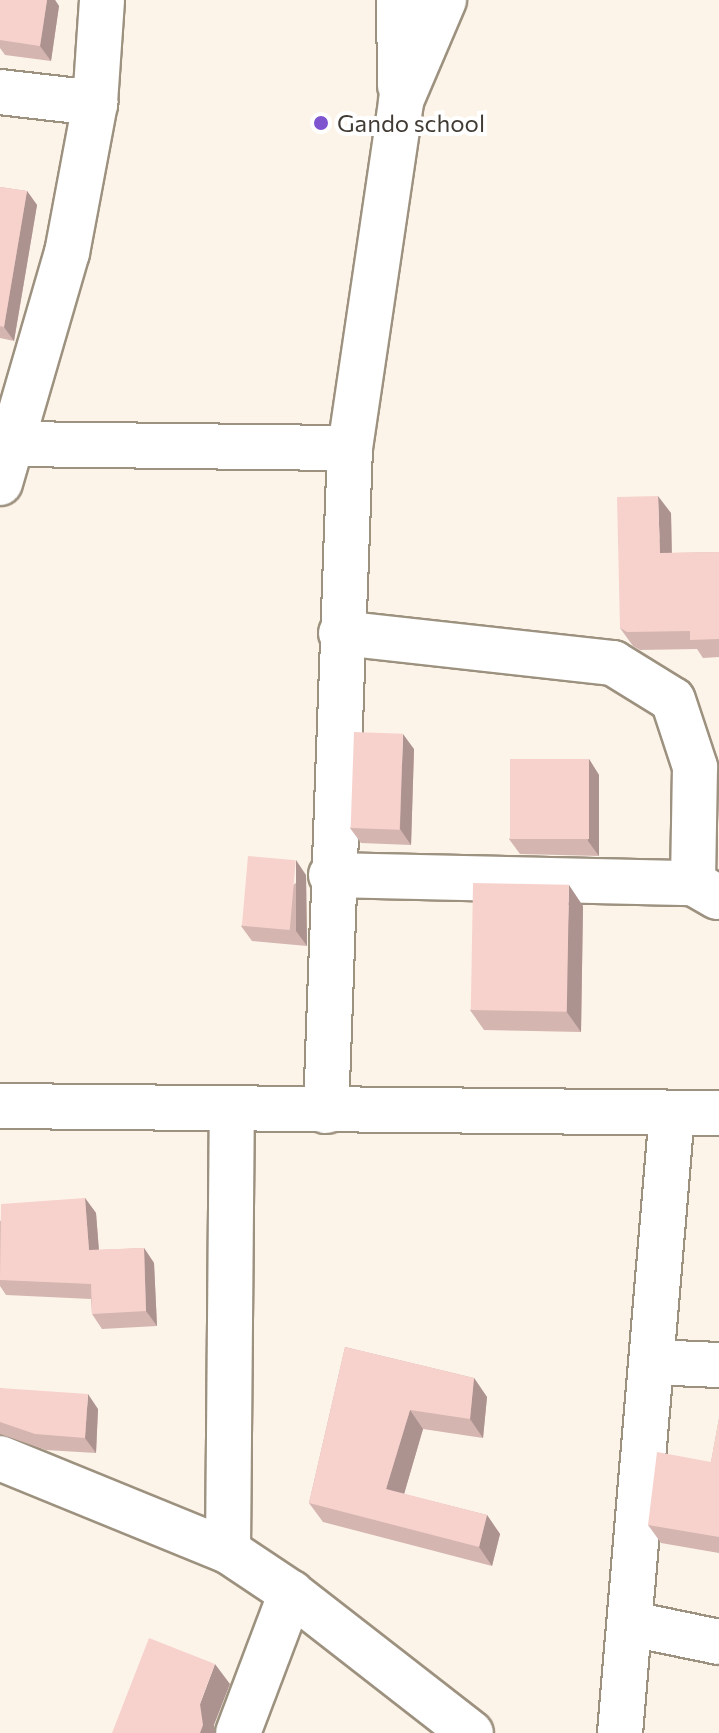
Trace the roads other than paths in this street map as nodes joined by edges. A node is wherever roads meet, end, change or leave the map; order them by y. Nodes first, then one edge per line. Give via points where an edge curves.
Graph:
1 (102, 0) edge
2 (399, 0) edge
3 (444, 0) edge
4 (0, 92) edge
5 (401, 101) junction
6 (95, 103) junction
7 (350, 448) junction
8 (7, 464) edge
9 (341, 633) junction
10 (331, 875) junction
11 (706, 890) edge
12 (0, 1106) edge
13 (232, 1111) junction
14 (326, 1111) junction
15 (672, 1113) junction
16 (719, 1113) edge
17 (652, 1362) junction
18 (719, 1365) edge
19 (0, 1458) edge
20 (228, 1551) junction
21 (291, 1593) junction
22 (632, 1624) junction
23 (719, 1642) edge
24 (238, 1733) edge
25 (471, 1733) edge
26 (620, 1733) edge

1 - 6 street
2 - 5 street
3 - 5 street
4 - 6 street
5 - 7 street
6 - 8 street via 67,253
7 - 8 street
7 - 9 street
9 - 10 street
9 - 11 street via 613,663 673,700 695,767
10 - 11 street
10 - 14 street
12 - 13 street
13 - 14 street
13 - 20 street
14 - 15 street
15 - 16 street
15 - 17 street
17 - 18 street
17 - 22 street
19 - 20 street
20 - 21 street
21 - 24 street
21 - 25 street
22 - 23 street
22 - 26 street

